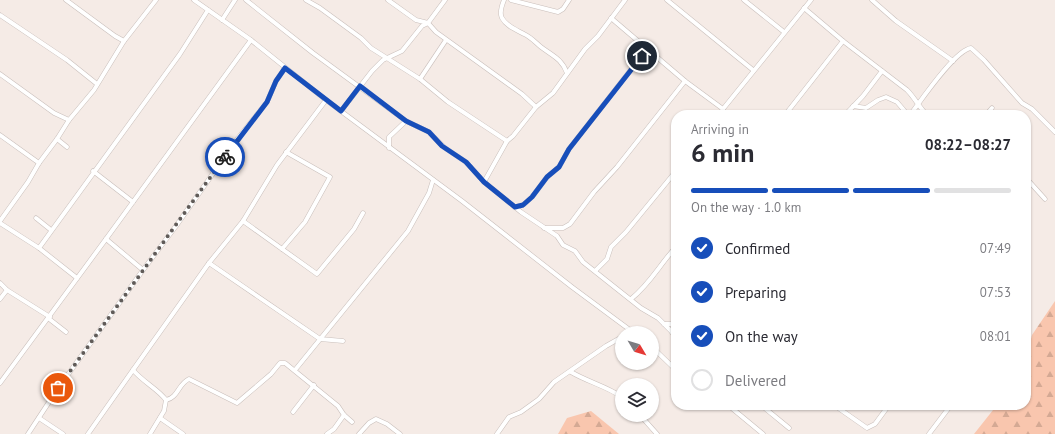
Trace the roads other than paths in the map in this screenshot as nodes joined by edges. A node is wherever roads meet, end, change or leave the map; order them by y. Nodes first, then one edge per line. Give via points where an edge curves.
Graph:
1 (66, 0) edge
2 (156, 0) edge
3 (194, 0) edge
4 (235, 0) edge
5 (246, 0) edge
6 (306, 0) edge
7 (388, 0) edge
8 (445, 0) edge
9 (504, 0) edge
10 (511, 0) edge
11 (569, 0) edge
12 (625, 0) edge
13 (667, 0) edge
14 (744, 0) edge
15 (811, 0) edge
16 (872, 0) edge
17 (804, 8) junction
18 (208, 10) junction
19 (0, 15) edge
20 (611, 18) junction
21 (222, 20) junction
22 (428, 23) junction
23 (784, 32) junction
24 (251, 40) junction
25 (446, 40) junction
26 (124, 41) junction
27 (843, 41) junction
28 (647, 49) junction
29 (388, 58) junction
30 (953, 61) junction
31 (564, 66) junction
32 (572, 67) junction
33 (285, 68) junction
34 (753, 70) junction
35 (882, 71) junction
36 (567, 73) junction
37 (0, 74) edge
38 (420, 79) junction
39 (685, 81) junction
40 (98, 84) junction
41 (360, 86) junction
42 (326, 100) junction
43 (917, 105) junction
44 (853, 106) junction
45 (536, 107) junction
46 (723, 109) joint
47 (789, 110) edge
48 (849, 110) edge
49 (905, 110) edge
50 (914, 110) edge
51 (922, 110) edge
52 (341, 111) junction
53 (69, 120) junction
54 (406, 121) junction
55 (1055, 132) edge
56 (0, 135) edge
57 (57, 139) junction
58 (507, 141) junction
59 (67, 148) dead end
60 (389, 148) junction
61 (286, 152) junction
62 (38, 163) junction
63 (93, 171) junction
64 (486, 175) junction
65 (671, 177) edge
66 (480, 178) junction
67 (433, 180) junction
68 (484, 182) junction
69 (1031, 183) edge
70 (1045, 198) dead end
71 (132, 202) junction
72 (523, 205) junction
73 (515, 207) junction
74 (521, 212) junction
75 (364, 213) dead end
76 (36, 218) dead end
77 (243, 221) junction
78 (0, 222) edge
79 (544, 228) junction
80 (52, 230) junction
81 (106, 239) junction
82 (38, 248) junction
83 (282, 249) junction
84 (671, 253) edge
85 (210, 263) junction
86 (143, 270) junction
87 (596, 270) junction
88 (77, 278) junction
89 (0, 283) edge
90 (7, 290) junction
91 (631, 298) junction
92 (0, 299) edge
93 (49, 318) junction
94 (664, 324) junction
95 (671, 325) edge
96 (621, 326) edge
97 (671, 331) edge
98 (66, 332) dead end
99 (320, 339) junction
100 (343, 341) dead end
101 (615, 341) edge
102 (659, 354) edge
103 (671, 365) edge
104 (133, 370) junction
105 (295, 370) junction
106 (571, 372) junction
107 (0, 383) edge
108 (314, 385) junction
109 (615, 393) edge
110 (166, 400) junction
111 (734, 410) edge
112 (767, 410) edge
113 (841, 410) edge
114 (885, 410) edge
115 (948, 410) edge
116 (293, 412) dead end
117 (344, 415) junction
118 (40, 418) junction
119 (160, 418) junction
120 (352, 422) dead end
121 (646, 422) edge
122 (789, 428) dead end
123 (28, 434) edge
124 (63, 434) edge
125 (88, 434) edge
126 (150, 434) edge
127 (183, 434) edge
128 (328, 434) edge
129 (359, 434) edge
130 (400, 434) edge
131 (496, 434) edge
132 (657, 434) edge
133 (763, 434) edge
134 (930, 434) edge

1 - 26 street
2 - 26 street
3 - 18 street
4 - 21 street
5 - 41 street
6 - 29 street
7 - 22 street via 416,20
8 - 22 street
9 - 31 street via 501,12 503,20 554,54
10 - 11 street via 558,12
12 - 20 street
13 - 34 street
14 - 23 street
15 - 17 street
16 - 30 street via 896,21
17 - 23 street
17 - 27 street
18 - 21 street
18 - 63 street via 180,54
19 - 40 street
20 - 28 street
20 - 32 street
21 - 24 street
22 - 25 street
22 - 29 street via 422,26 402,51
23 - 34 street
24 - 33 street
24 - 71 street
25 - 38 street
25 - 45 street via 522,94
26 - 40 street
27 - 35 street
27 - 47 street
28 - 39 street
28 - 72 street via 569,149 559,167
29 - 38 street
29 - 41 street via 379,63
30 - 43 street
30 - 55 street via 965,50 973,49 1022,103
31 - 32 street
31 - 36 street
32 - 36 street
33 - 42 street
33 - 86 street via 267,102
34 - 46 street
35 - 43 street via 916,98
35 - 44 street
36 - 45 street via 553,93
37 - 53 street via 54,113
38 - 58 street via 448,102
39 - 46 street
39 - 79 street via 570,224 563,228
40 - 53 street
41 - 52 street
41 - 54 street
42 - 52 street
42 - 61 street
43 - 50 street
43 - 51 street
44 - 48 street
44 - 49 street via 866,108 886,97 897,102
45 - 58 street
52 - 60 street
53 - 57 street
54 - 60 street via 389,137
54 - 66 street via 429,132 442,146 466,162
56 - 62 street
57 - 59 street
57 - 62 street
58 - 64 street
60 - 67 street
61 - 77 street
61 - 83 street via 330,177 305,222
62 - 78 street
63 - 71 street
63 - 80 street
64 - 66 street
64 - 68 street
65 - 87 street
66 - 68 street
67 - 96 street
67 - 99 street via 429,193 408,231
68 - 73 street
69 - 70 street
71 - 81 street
72 - 73 street
72 - 74 street
73 - 74 street
74 - 79 street
75 - 83 street via 317,274
76 - 80 street
77 - 83 street
77 - 85 street
78 - 82 street
79 - 87 street
80 - 82 street
81 - 86 street
81 - 88 street
82 - 88 street
84 - 91 street via 648,283
85 - 99 street
85 - 104 street
86 - 118 street via 58,388
87 - 91 street
88 - 93 street
89 - 90 street
90 - 92 street
90 - 93 street
91 - 94 street
93 - 98 street
93 - 107 street
94 - 95 street
94 - 97 street
99 - 100 street
99 - 105 street
101 - 106 street
102 - 103 street
104 - 110 street
104 - 125 street
105 - 108 street
105 - 110 street via 285,363 280,363 237,404 189,379 181,384 174,397
106 - 109 street
106 - 131 street via 552,384 539,399 521,412 509,416
108 - 116 street
108 - 117 street via 338,406
110 - 119 street
111 - 133 street
112 - 122 street
113 - 114 street via 867,428 873,427
115 - 134 street
117 - 120 street
117 - 128 street
118 - 123 street
118 - 124 street
119 - 126 street
119 - 127 street
121 - 132 street
129 - 130 street via 376,419 382,420

